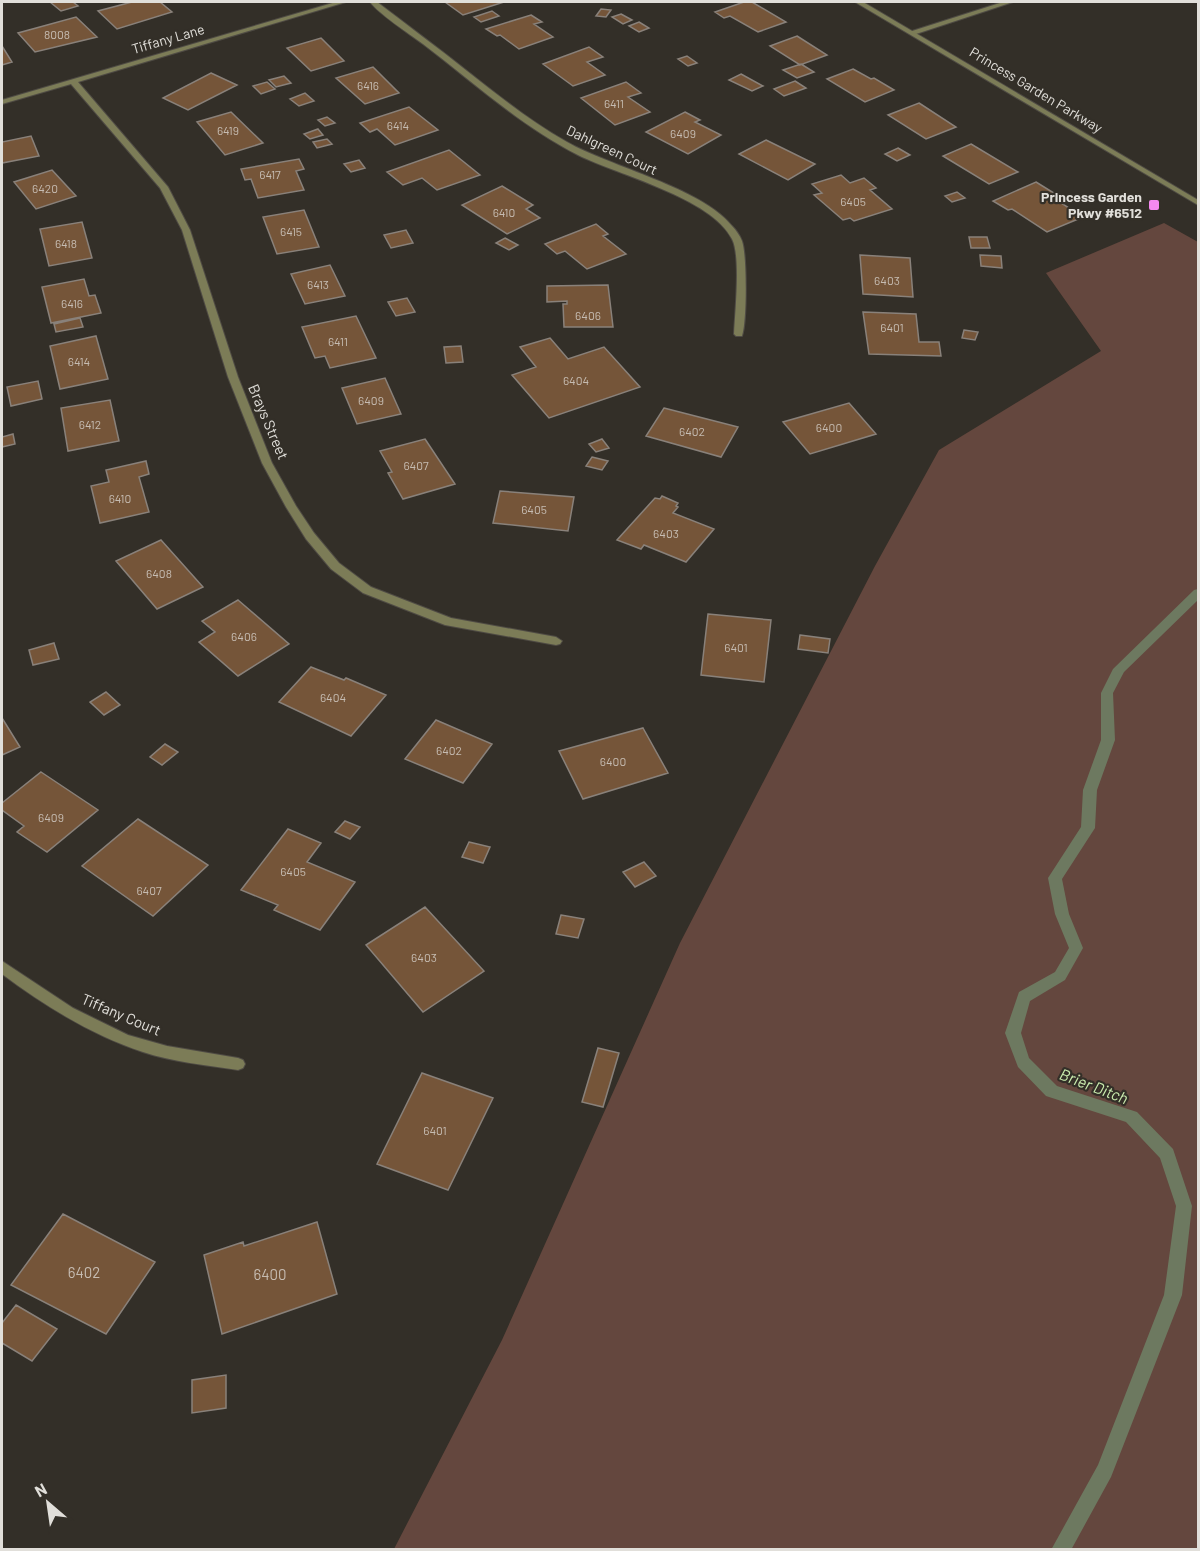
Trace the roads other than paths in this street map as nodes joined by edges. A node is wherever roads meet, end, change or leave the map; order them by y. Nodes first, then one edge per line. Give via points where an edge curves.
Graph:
1 (342, 2) edge
2 (373, 2) edge
3 (859, 2) edge
4 (1009, 2) edge
5 (914, 32) junction
6 (73, 81) junction
7 (2, 102) edge
8 (1198, 203) edge
9 (739, 334) dead end
10 (556, 641) dead end
11 (2, 967) edge
12 (238, 1064) dead end

1 - 6 street, Tiffany Lane
2 - 9 street, Dahlgreen Court via 507,106 561,142 702,206 725,225 737,239 740,256
3 - 5 street, Princess Garden Parkway
4 - 5 street
5 - 8 street, Princess Garden Parkway
6 - 7 street, Tiffany Lane
6 - 10 street, Brays Street via 164,187 186,230 233,377 267,463 310,536 335,566 367,590 449,621
11 - 12 street, Tiffany Court via 39,995 142,1046

